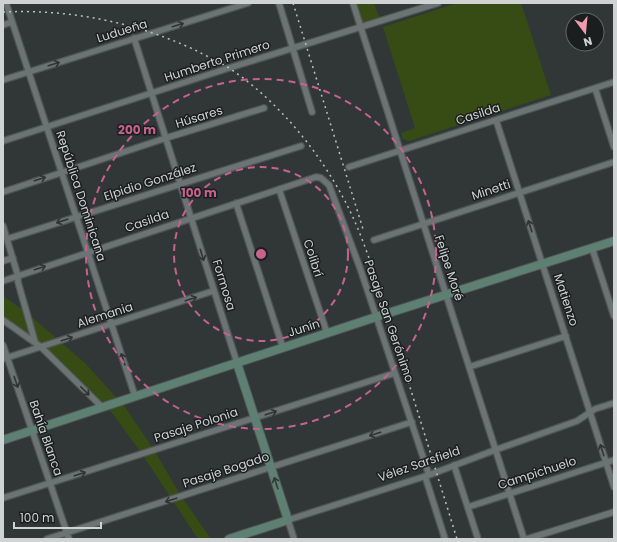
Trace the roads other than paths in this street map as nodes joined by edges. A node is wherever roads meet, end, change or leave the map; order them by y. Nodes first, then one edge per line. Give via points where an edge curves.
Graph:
1 (6, 3) edge
2 (248, 3) edge
3 (279, 3) edge
4 (353, 3) edge
5 (438, 3) edge
6 (12, 22) junction
7 (3, 25) edge
8 (361, 27) junction
9 (134, 38) junction
10 (293, 48) junction
11 (28, 72) junction
12 (3, 80) edge
13 (614, 82) edge
14 (595, 88) junction
15 (151, 93) junction
16 (264, 108) dead end
17 (312, 112) dead end
18 (496, 120) junction
19 (47, 127) junction
20 (166, 138) junction
21 (3, 141) edge
22 (301, 146) dead end
23 (614, 147) edge
24 (400, 151) junction
25 (614, 162) edge
26 (349, 167) dead end
27 (61, 172) junction
28 (322, 178) joint
29 (180, 184) junction
30 (280, 189) junction
31 (3, 192) edge
32 (520, 193) junction
33 (236, 203) junction
34 (76, 217) junction
35 (191, 218) junction
36 (423, 224) junction
37 (3, 226) edge
38 (7, 239) junction
39 (374, 240) dead end
40 (614, 241) edge
41 (592, 248) junction
42 (88, 252) junction
43 (13, 258) junction
44 (3, 261) edge
45 (542, 263) junction
46 (18, 276) junction
47 (3, 281) edge
48 (213, 291) junction
49 (446, 295) junction
50 (614, 316) edge
51 (376, 317) junction
52 (3, 320) edge
53 (111, 324) junction
54 (327, 333) junction
55 (566, 336) junction
56 (35, 342) junction
57 (3, 345) edge
58 (41, 347) junction
59 (283, 348) junction
60 (5, 358) edge
61 (236, 363) junction
62 (469, 367) junction
63 (395, 373) junction
64 (135, 396) junction
65 (614, 403) edge
66 (102, 407) junction
67 (590, 413) junction
68 (255, 418) junction
69 (412, 422) junction
70 (32, 431) junction
71 (3, 440) edge
72 (495, 450) junction
73 (614, 460) edge
74 (606, 463) junction
75 (454, 466) junction
76 (271, 467) junction
77 (427, 476) junction
78 (50, 483) junction
79 (614, 487) edge
80 (510, 494) junction
81 (3, 498) edge
82 (468, 507) junction
83 (614, 512) edge
84 (288, 520) junction
85 (68, 536) edge
86 (47, 539) edge
87 (229, 539) edge
88 (294, 539) edge
89 (445, 539) edge
90 (478, 539) edge
91 (524, 539) edge
92 (527, 539) edge

1 - 6 street, República Dominicana
9 -> 2 street, Ludueña
3 - 10 street
4 - 8 street, Felipe Moré
5 - 8 street, Humberto Primero
6 - 7 street
6 - 11 street, República Dominicana
8 - 10 street, Humberto Primero
8 - 24 street, Felipe Moré
11 -> 9 street, Ludueña
9 - 15 street, Formosa
10 - 15 street, Humberto Primero
10 - 17 street
11 - 12 street, Ludueña
11 - 19 street, República Dominicana
13 - 14 street, Casilda
14 - 18 street, Casilda
14 - 23 street
15 - 19 street, Humberto Primero
15 - 20 street, Formosa
16 - 20 street, Húsares
18 - 24 street, Casilda
18 - 32 street, Matienzo
19 - 21 street, Humberto Primero
19 - 27 street, República Dominicana
20 - 27 street, Húsares
20 - 29 street, Formosa
22 - 29 street, Elpidio González
24 - 26 street, Casilda
24 - 36 street, Felipe Moré
25 - 32 street, Minetti
31 -> 27 street, Húsares
27 - 34 street, República Dominicana
28 - 30 street, Casilda via 316,177
28 - 51 street, Pasaje San Gerónimo via 329,185
29 - 34 street, Elpidio González
29 - 35 street, Formosa
30 - 33 street, Casilda
30 - 54 street, Colibrí
32 - 36 street, Minetti
45 -> 32 street, Matienzo
33 - 35 street, Casilda
33 - 59 street
34 -> 38 street, Elpidio González
34 - 42 street, República Dominicana
35 - 42 street, Casilda
35 -> 48 street, Formosa
36 - 39 street, Minetti
36 - 49 street, Felipe Moré
37 - 38 street
38 - 43 street
40 - 41 main road, Junín
41 - 45 main road, Junín
41 - 50 street
46 -> 42 street, Casilda
42 - 53 street, República Dominicana
43 - 44 street
43 - 46 street
45 - 49 main road, Junín
45 - 55 street, Matienzo
46 - 47 street, Casilda
46 - 56 street
53 -> 48 street, Alemania
48 - 61 street, Formosa
49 - 51 main road, Junín
49 - 62 street, Felipe Moré
51 - 54 main road, Junín
51 - 63 street, Pasaje San Gerónimo
52 - 56 street
58 -> 53 street, Alemania
64 -> 53 street, República Dominicana
54 - 59 main road, Junín
55 - 62 street
55 - 67 street, Matienzo
56 - 58 street
57 - 60 street, Bahía Blanca
58 - 60 street, Alemania
58 -> 66 street
59 - 61 main road, Junín
60 -> 70 street, Bahía Blanca
61 - 64 main road, Junín
61 - 68 main road, Formosa
62 - 72 street, Felipe Moré
68 -> 63 street, Pasaje Polonia
63 - 69 street, Pasaje San Gerónimo
64 - 66 main road, Junín
65 - 67 street, Vélez Sarsfield
66 - 70 main road, Junín
67 - 72 street, Vélez Sarsfield via 577,421
74 -> 67 street, Matienzo
68 - 76 main road, Formosa
78 -> 68 street, Pasaje Polonia
69 -> 76 street, Pasaje Bogado
69 - 77 street, Pasaje San Gerónimo
70 - 71 main road, Junín
70 - 78 street, Bahía Blanca
72 - 75 street, Vélez Sarsfield
72 - 80 street, Felipe Moré
73 - 74 street, Campichuelo
74 - 79 street, Matienzo
74 - 80 street, Campichuelo
75 - 77 street, Vélez Sarsfield
75 - 82 street
84 -> 76 main road, Formosa
76 -> 85 street, Pasaje Bogado
77 - 84 street, Vélez Sarsfield
77 - 89 street, Pasaje San Gerónimo
78 - 81 street, Pasaje Polonia
78 - 85 street, Bahía Blanca
80 - 82 street, Campichuelo
80 - 91 street, Felipe Moré
82 - 90 street
83 - 92 street
84 - 87 main road, Vélez Sarsfield
84 - 88 street, Formosa
85 - 86 street, Pasaje Bogado

